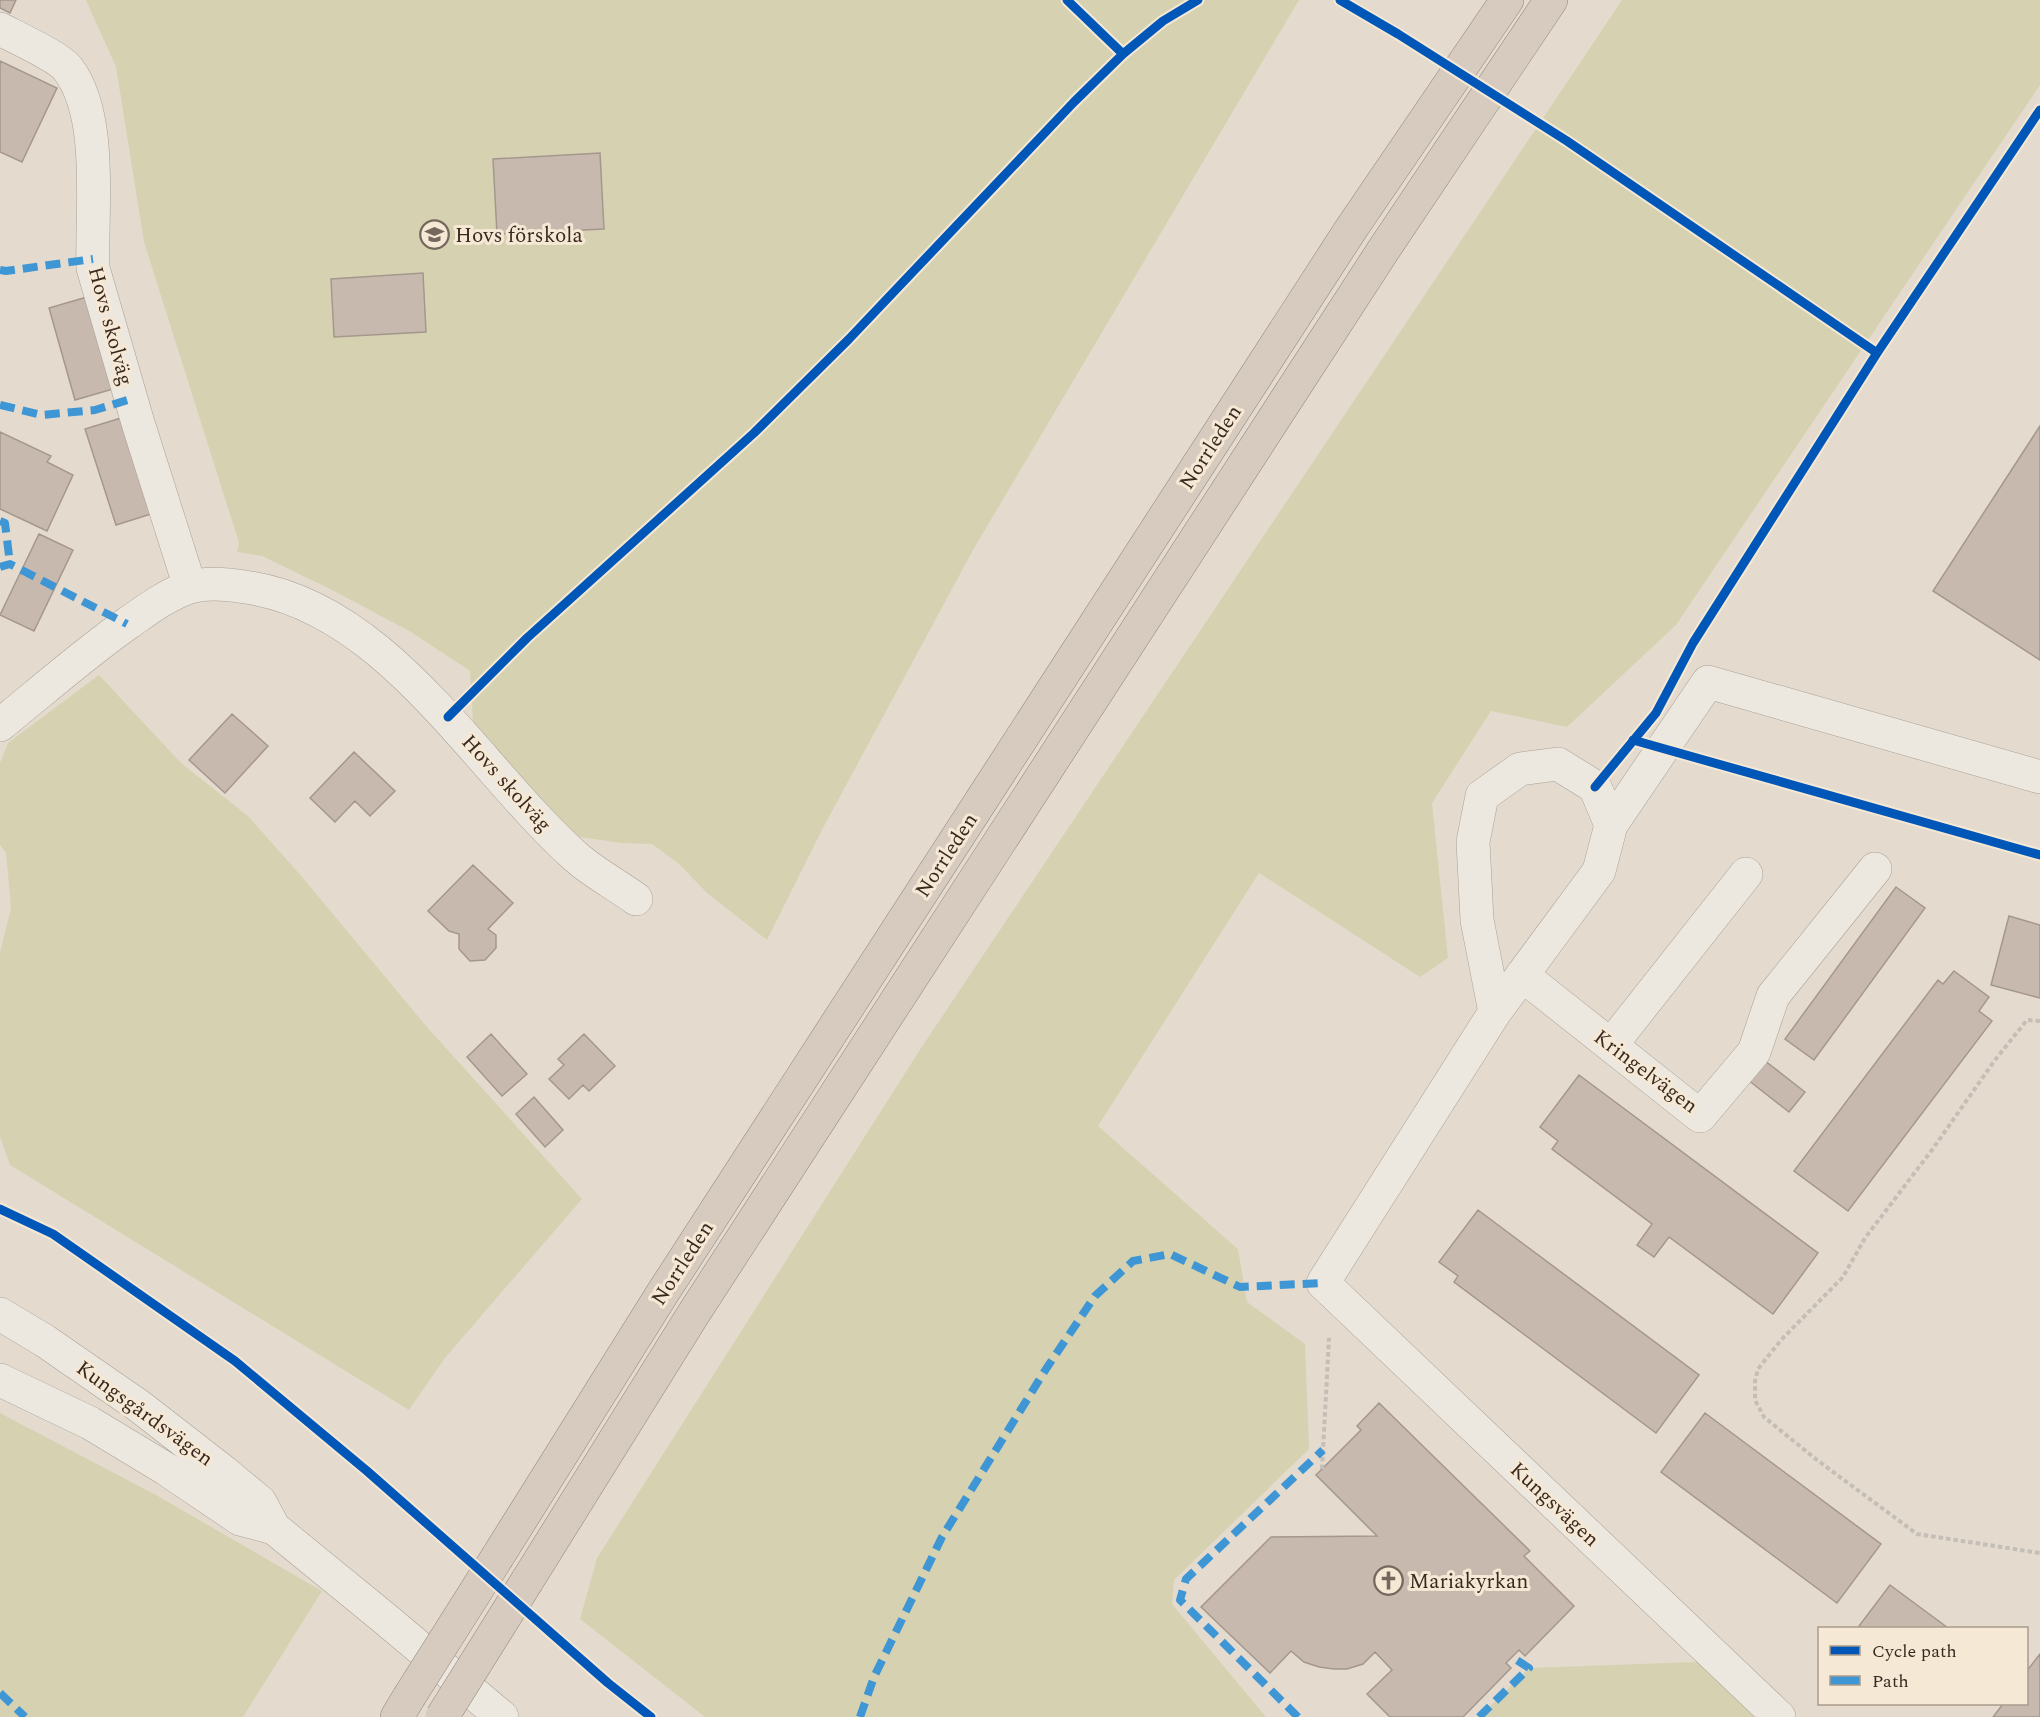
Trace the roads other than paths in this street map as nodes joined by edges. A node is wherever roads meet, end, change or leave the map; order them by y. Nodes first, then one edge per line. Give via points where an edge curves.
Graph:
1 (1507, 0) edge
2 (1551, 0) edge
3 (0, 29) edge
4 (190, 587) junction
5 (0, 725) edge
6 (2040, 777) edge
7 (1611, 825) junction
8 (1875, 869) dead end
9 (1746, 874) dead end
10 (636, 899) dead end
11 (1522, 975) junction
12 (1495, 1012) junction
13 (1611, 1046) junction
14 (0, 1314) edge
15 (0, 1380) edge
16 (274, 1528) junction
17 (403, 1707) edge
18 (442, 1717) edge
19 (502, 1717) edge
20 (1779, 1717) edge

1 - 17 highway, Norrleden, bridge via 1312,290 668,1284
2 - 18 highway, Norrleden, bridge via 1378,259 700,1303
3 - 4 street, Hovs skolväg via 67,67 81,93 92,135 93,268
4 - 5 street, Hovs skolväg via 170,595 115,633
4 - 10 street, Hovs skolväg via 210,584 262,589 319,609 348,627 448,717 509,789 578,859
6 - 7 street via 1708,682
7 - 11 street via 1599,871
7 - 12 street via 1595,787 1558,764 1520,769 1482,796 1473,842 1477,920
8 - 13 street, Kringelvägen via 1773,996 1754,1052 1700,1116
9 - 13 street
11 - 12 street
11 - 13 street, Kringelvägen
12 - 20 street, Kungsvägen via 1323,1283
14 - 16 street, Kungsgårdsvägen via 98,1377 224,1472 260,1502
15 - 16 street, Kungsgårdsvägen via 90,1424 240,1519
16 - 19 street, Kungsgårdsvägen

